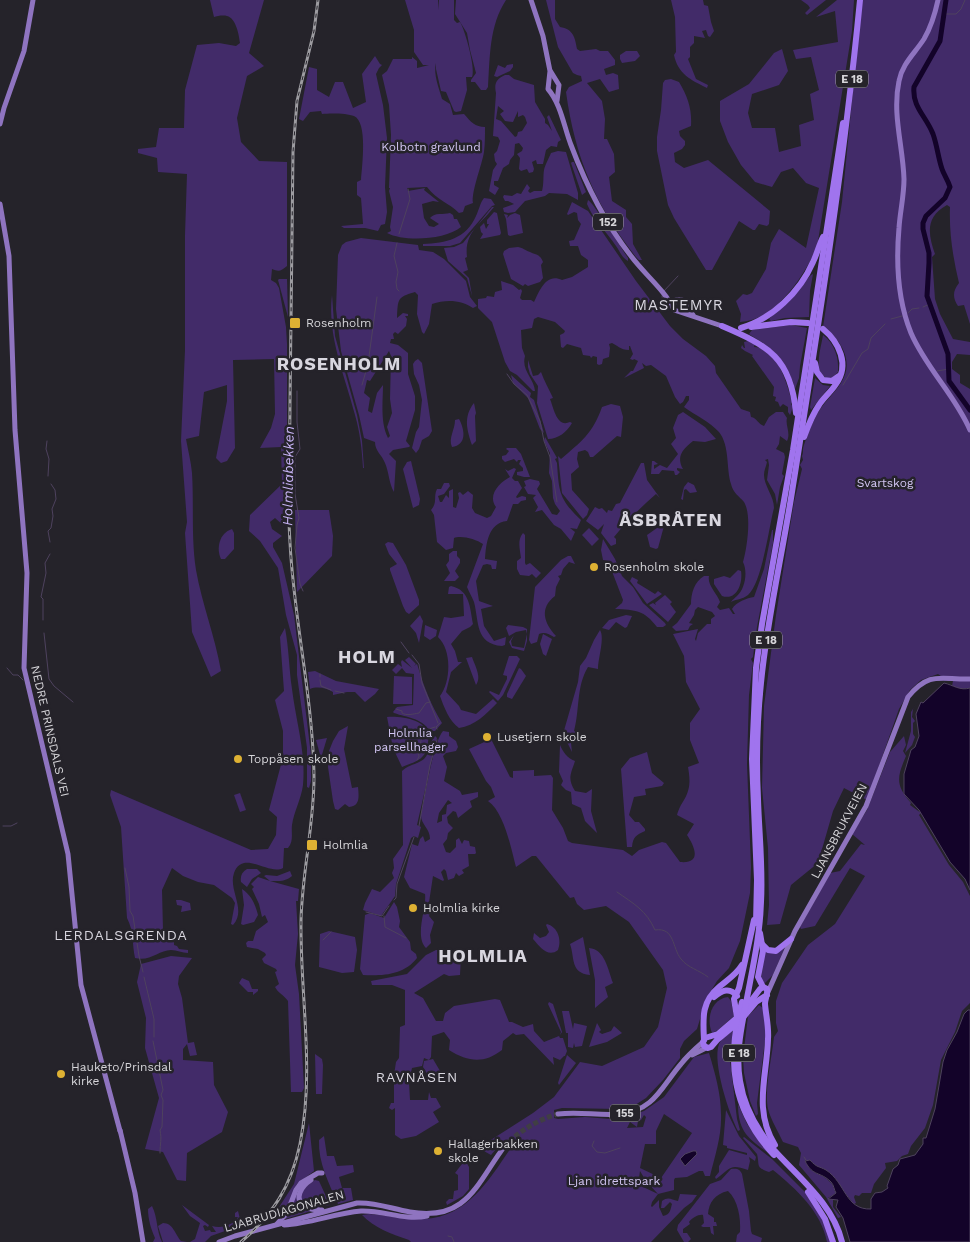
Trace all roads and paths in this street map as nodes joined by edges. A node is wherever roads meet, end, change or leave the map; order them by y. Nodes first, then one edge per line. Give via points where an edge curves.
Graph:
1 (32, 0) edge
2 (527, 0) edge
3 (859, 0) edge
4 (938, 0) edge
5 (532, 3) edge
6 (552, 81) junction
7 (558, 91) junction
8 (551, 92) junction
9 (557, 102) junction
10 (0, 124) edge
11 (0, 204) edge
12 (827, 227) junction
13 (674, 303) junction
14 (686, 306) junction
15 (681, 312) junction
16 (693, 315) junction
17 (808, 323) dead end
18 (722, 326) junction
19 (741, 328) junction
20 (823, 329) dead end
21 (814, 356) junction
22 (841, 373) junction
23 (968, 422) edge
24 (796, 428) junction
25 (970, 430) edge
26 (798, 452) junction
27 (970, 680) edge
28 (756, 912) junction
29 (759, 929) junction
30 (791, 939) junction
31 (762, 944) junction
32 (745, 960) junction
33 (764, 991) junction
34 (736, 994) junction
35 (740, 1009) junction
36 (738, 1022) junction
37 (707, 1042) junction
38 (558, 1114) tunnel mouth
39 (504, 1147) tunnel mouth
40 (778, 1157) junction
41 (326, 1211) junction
42 (436, 1212) junction
43 (276, 1225) junction
44 (143, 1242) edge
45 (219, 1242) edge
46 (833, 1242) edge
47 (842, 1242) edge

1 - 10 main road via 24,51
2 - 5 main road, 152
3 - 12 highway, E 18
3 - 21 highway, E 18 via 840,178
4 - 23 main road via 929,29 903,70 898,88 898,129 904,184 898,253 901,290 912,334
5 - 6 main road, 152
6 - 7 main road, 152 via 560,85
6 - 8 main road, 152 via 548,87
7 - 8 main road
7 - 9 main road, 152
8 - 9 main road, 152
9 - 13 main road, 152 via 577,162 599,207 624,247
11 - 44 main road, NEDRE PRINSDALS VEI via 9,262 13,396 27,584 24,668 68,854 79,975 134,1186
12 - 19 highway, E 18 via 814,262 797,288 768,316
12 - 24 highway, E 18
13 - 14 main road via 682,300
13 - 15 main road, 152 via 676,311
14 - 15 main road
14 - 16 main road
15 - 16 main road, 152
16 - 18 main road, 152
17 - 19 highway, E 18
18 - 19 highway, E 18
18 - 24 highway, E 18 via 760,343 780,362 792,388
20 - 22 highway via 840,350
21 - 22 highway, E 18 via 816,372 822,380 832,381
21 - 26 highway, E 18
22 - 26 highway, E 18 via 838,383 815,410
23 - 25 main road
24 - 28 highway, E 18 via 762,624 754,690 752,759
26 - 29 highway, E 18 via 760,686 757,759 762,880
27 - 30 main road, LJANSBRUKVEIEN via 933,679 918,686 908,697 866,806
28 - 32 highway, E 18
28 - 35 highway, E 18 via 754,942
29 - 31 highway, E 18
29 - 40 highway, E 18 via 741,1031 739,1071 744,1098 753,1119
30 - 31 highway via 776,951 768,950
30 - 33 main road, LJANSBRUKVEIEN
31 - 33 highway, E 18 via 763,959 758,977
32 - 34 highway, E 18
32 - 37 highway, E 18 via 707,1001 703,1015
33 - 37 highway, E 18 via 740,1021
33 - 40 highway, E 18 via 768,1039 762,1106
34 - 35 highway, E 18
34 - 36 highway, E 18 via 734,1002
34 - 37 highway, E 18 via 723,991 710,1002
35 - 36 highway, E 18
36 - 40 highway, E 18 via 734,1046 738,1096 753,1129
37 - 38 main road, 155 via 687,1057 652,1101 638,1109 620,1114
39 - 42 main road, LJABRUDIAGONALEN via 471,1195 454,1207
40 - 46 highway, E 18 via 818,1205
40 - 47 highway, E 18 via 828,1211
41 - 42 main road, LJABRUDIAGONALEN via 365,1203 411,1212
41 - 43 main road, LJABRUDIAGONALEN
41 - 43 main road via 307,1208 299,1198 303,1186 320,1173 299,1185 287,1213
42 - 43 main road via 417,1217 360,1211
43 - 45 main road, LJABRUDIAGONALEN

